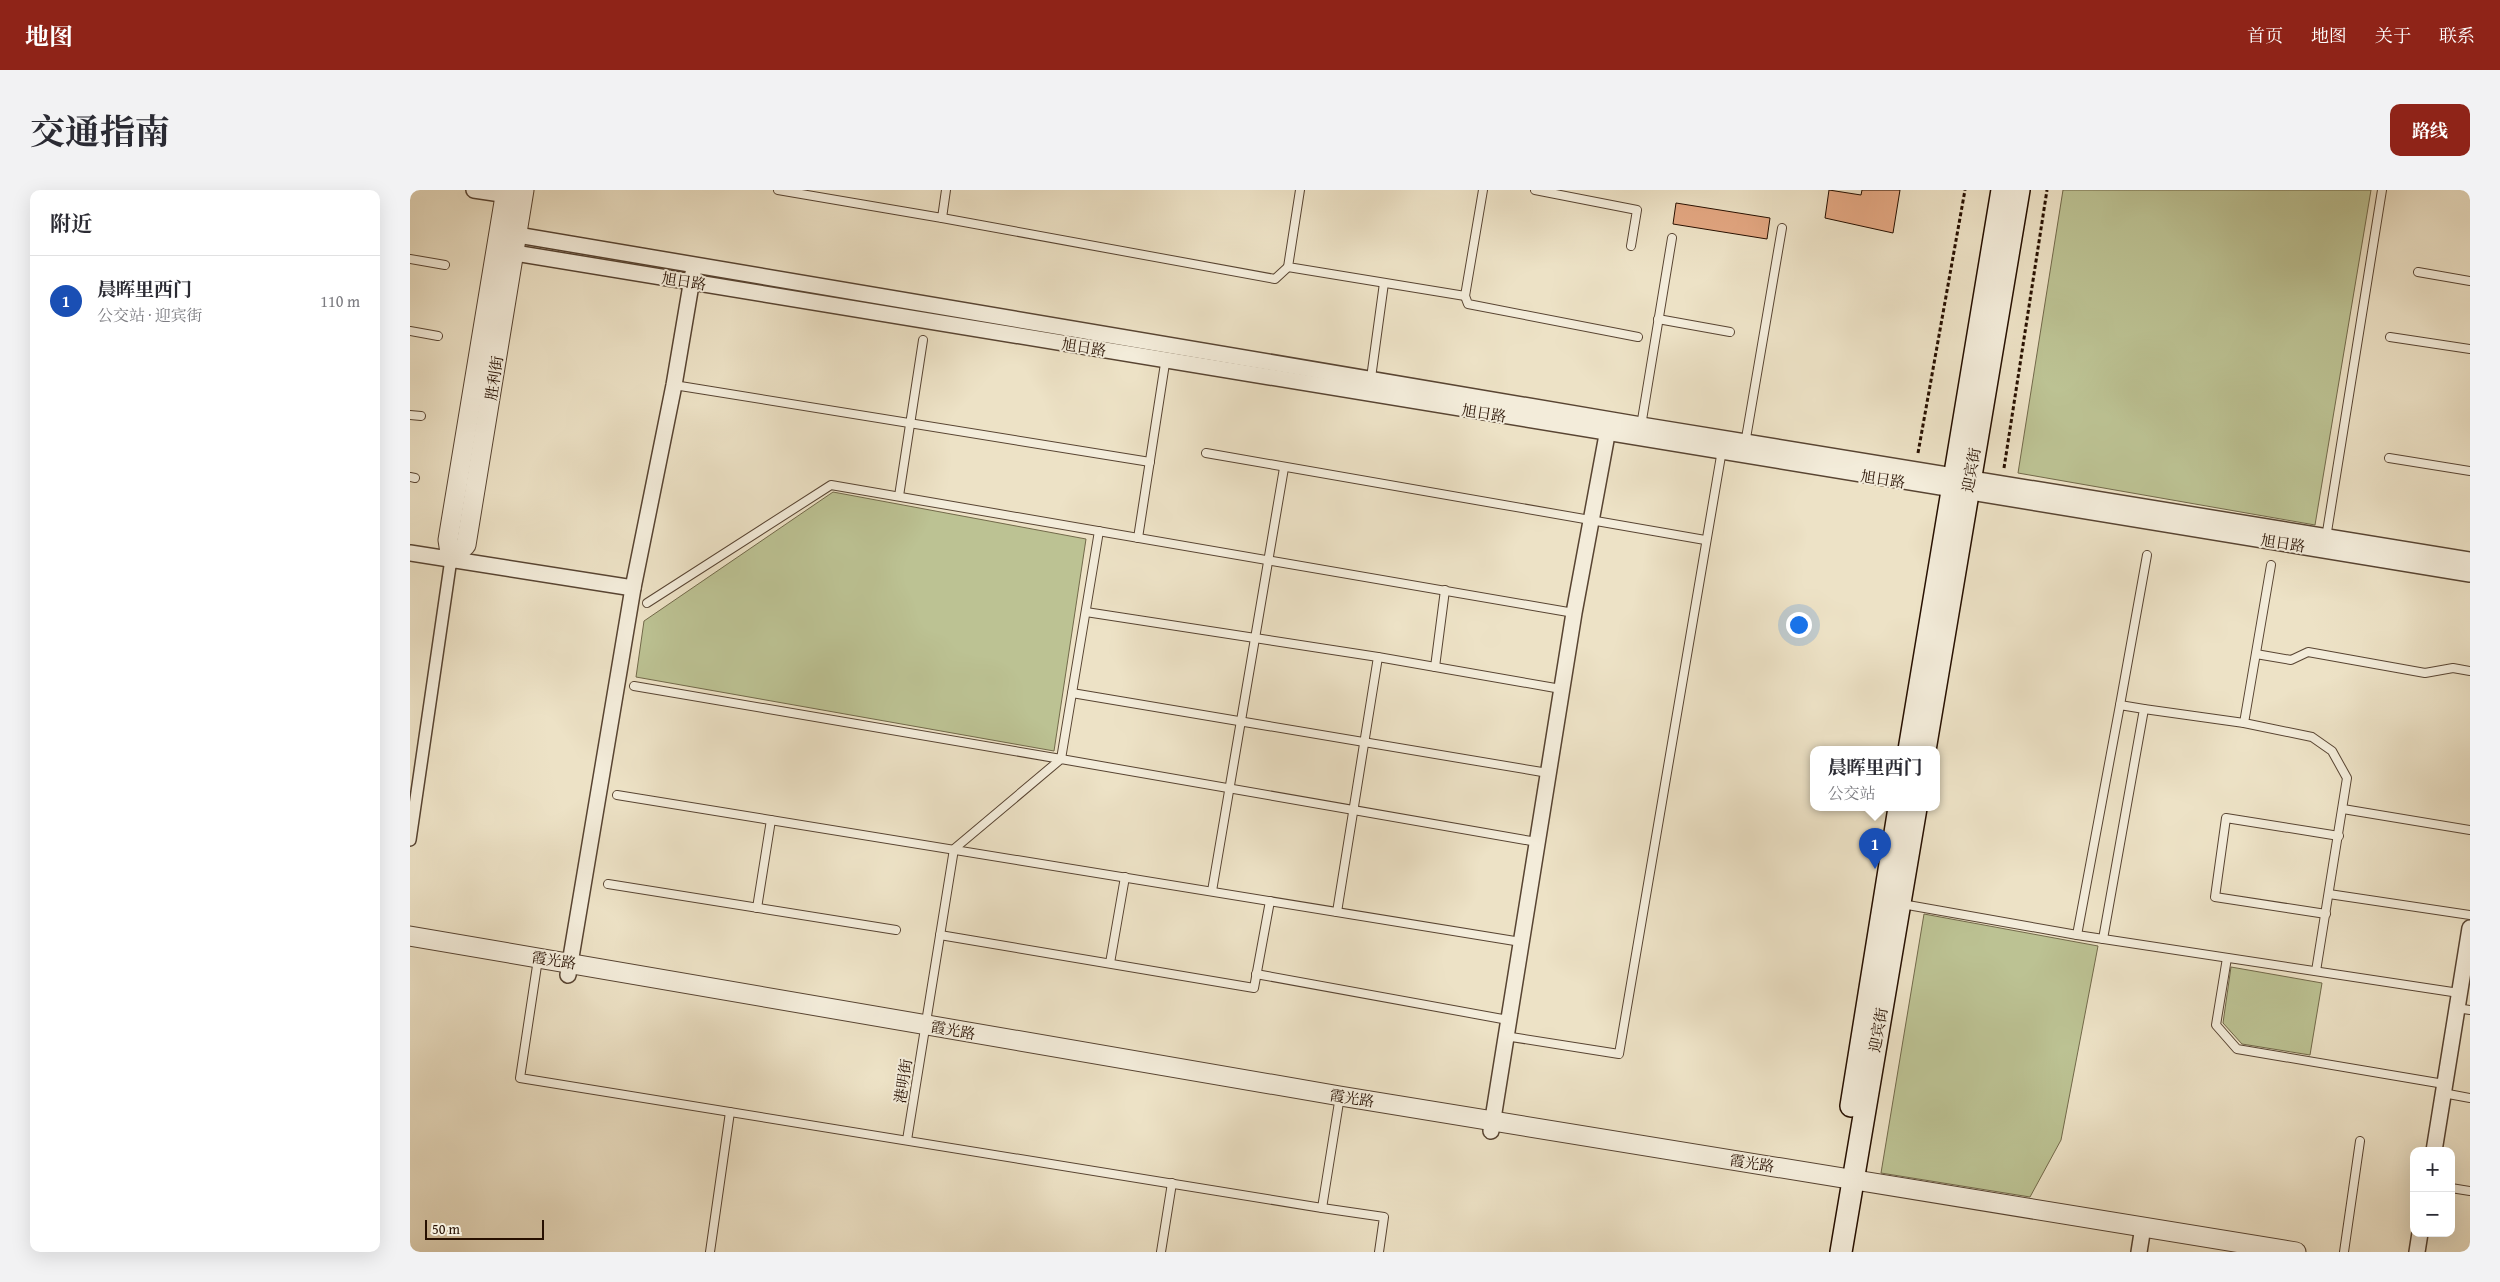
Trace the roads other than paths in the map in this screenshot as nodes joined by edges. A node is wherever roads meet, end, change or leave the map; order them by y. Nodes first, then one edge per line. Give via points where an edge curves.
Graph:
1 (474, 190) edge
2 (778, 190) edge
3 (946, 190) edge
4 (1300, 190) edge
5 (1483, 190) edge
6 (1535, 190) edge
7 (2002, 190) edge
8 (2019, 190) edge
9 (2382, 190) edge
10 (802, 192) edge
11 (515, 193) edge
12 (942, 218) junction
13 (1782, 228) dead end
14 (1672, 238) dead end
15 (508, 243) junction
16 (1631, 246) dead end
17 (410, 259) edge
18 (694, 264) junction
19 (445, 265) dead end
20 (1288, 267) junction
21 (2418, 272) dead end
22 (2470, 281) edge
23 (691, 282) junction
24 (1384, 283) junction
25 (1465, 296) junction
26 (1658, 319) junction
27 (410, 331) edge
28 (1730, 332) dead end
29 (438, 336) dead end
30 (1638, 337) dead end
31 (2390, 337) dead end
32 (923, 340) dead end
33 (2470, 349) edge
34 (1167, 353) junction
35 (1371, 378) junction
36 (674, 384) junction
37 (410, 415) edge
38 (421, 416) dead end
39 (911, 423) junction
40 (1609, 427) junction
41 (1640, 432) junction
42 (1723, 446) junction
43 (1744, 449) junction
44 (1206, 453) dead end
45 (2389, 458) dead end
46 (1150, 462) junction
47 (1284, 468) junction
48 (2470, 471) edge
49 (1960, 484) junction
50 (899, 496) junction
51 (1591, 521) junction
52 (1099, 531) junction
53 (1138, 538) junction
54 (1705, 540) junction
55 (2325, 543) junction
56 (410, 553) edge
57 (2146, 555) dead end
58 (451, 560) junction
59 (1268, 560) junction
60 (2470, 560) edge
61 (2270, 565) dead end
62 (2470, 574) edge
63 (633, 588) junction
64 (1445, 590) junction
65 (647, 603) dead end
66 (1086, 612) junction
67 (1574, 612) junction
68 (1254, 638) junction
69 (2256, 654) junction
70 (1378, 657) junction
71 (1435, 667) junction
72 (2470, 671) edge
73 (634, 686) dead end
74 (1562, 689) junction
75 (1072, 693) junction
76 (2120, 705) junction
77 (2144, 709) junction
78 (1240, 721) junction
79 (2244, 723) junction
80 (1364, 742) junction
81 (1910, 746) edge
82 (1926, 746) edge
83 (1061, 759) junction
84 (1548, 773) junction
85 (1228, 788) junction
86 (617, 795) dead end
87 (2343, 808) junction
88 (1353, 810) junction
89 (1899, 811) edge
90 (1915, 811) edge
91 (770, 820) junction
92 (2470, 830) edge
93 (2339, 836) junction
94 (410, 840) edge
95 (1537, 842) junction
96 (954, 849) junction
97 (1125, 877) junction
98 (608, 884) dead end
99 (1212, 891) junction
100 (2329, 894) junction
101 (1270, 901) junction
102 (1900, 903) junction
103 (757, 908) junction
104 (1337, 912) junction
105 (2326, 914) junction
106 (2470, 915) edge
107 (2470, 928) edge
108 (896, 930) dead end
109 (940, 935) junction
110 (2078, 935) junction
111 (410, 936) edge
112 (2103, 939) junction
113 (1521, 942) junction
114 (410, 948) edge
115 (2227, 958) junction
116 (537, 963) junction
117 (1110, 963) junction
118 (570, 969) junction
119 (2316, 971) junction
120 (1256, 974) junction
121 (2462, 1004) edge
122 (1508, 1020) junction
123 (925, 1030) junction
124 (1505, 1036) junction
125 (2444, 1089) junction
126 (2470, 1098) edge
127 (1339, 1101) junction
128 (730, 1112) junction
129 (1492, 1126) junction
130 (907, 1140) junction
131 (2360, 1140) dead end
132 (2435, 1147) edge
133 (1172, 1183) junction
134 (1845, 1184) junction
135 (2455, 1189) edge
136 (2470, 1191) edge
137 (1322, 1208) junction
138 (2419, 1237) edge
139 (2141, 1239) edge
140 (710, 1252) edge
141 (1161, 1252) edge
142 (1379, 1252) edge
143 (1826, 1252) edge
144 (1841, 1252) edge
145 (2221, 1252) edge
146 (2296, 1252) edge
147 (2344, 1252) edge
148 (2417, 1252) edge

1 - 11 street
2 - 10 lane
3 - 12 lane
4 - 20 lane
5 - 25 lane
6 - 16 lane via 1637,210
7 - 49 main road, 迎宾街
8 - 49 main road, 迎宾街
9 - 55 lane
10 - 12 lane
11 - 15 street, 胜利街
12 - 20 lane via 1275,279
13 - 43 lane
14 - 26 lane
15 - 18 street, 旭日路
15 - 23 street, 旭日路
15 - 58 street, 胜利街 via 448,540
17 - 19 lane
18 - 23 street
18 - 34 street, 旭日路
20 - 24 lane
21 - 22 lane
23 - 34 street, 旭日路
23 - 36 street
24 - 25 lane
24 - 35 lane
25 - 30 lane via 1468,304
26 - 28 lane
26 - 41 lane
27 - 29 lane
31 - 33 lane
32 - 39 lane
34 - 35 street, 旭日路
34 - 40 street, 旭日路
34 - 46 lane
35 - 40 street, 旭日路
36 - 39 lane
36 - 63 street
37 - 38 lane
39 - 46 lane
39 - 50 lane
40 - 41 street, 旭日路
40 - 51 street
41 - 42 street, 旭日路
42 - 43 street, 旭日路
42 - 54 lane
43 - 49 street, 旭日路
44 - 47 lane
45 - 48 lane
46 - 53 lane
47 - 51 lane
47 - 59 lane
49 - 55 street, 旭日路
49 - 81 main road, 迎宾街
49 - 82 main road, 迎宾街
50 - 52 lane
50 - 65 lane via 831,485
51 - 54 lane
51 - 67 street
52 - 53 lane
52 - 66 lane
53 - 59 lane
54 - 124 lane via 1619,1054
55 - 60 street, 旭日路
55 - 62 street, 旭日路
56 - 58 street
57 - 76 lane
58 - 63 street
58 - 94 street, 胜利街
59 - 64 lane
59 - 68 lane
61 - 69 lane
63 - 118 street
64 - 67 lane
64 - 71 lane
66 - 68 lane
66 - 75 lane
67 - 74 street
68 - 70 lane
68 - 78 lane
69 - 72 lane via 2291,660 2308,652 2424,673 2453,668
69 - 79 lane
70 - 71 lane
70 - 80 lane
71 - 74 lane
73 - 83 lane
74 - 84 street
75 - 78 lane
75 - 83 lane
76 - 77 lane
76 - 110 lane
77 - 79 lane
77 - 112 lane
78 - 80 lane
78 - 85 lane
79 - 87 lane via 2312,737 2332,751 2347,778
80 - 84 lane
80 - 88 lane
83 - 85 lane
83 - 96 lane
84 - 95 street
85 - 88 lane
85 - 99 lane
86 - 91 lane
87 - 92 lane
87 - 93 lane
88 - 95 lane
88 - 104 lane
89 - 134 main road, 迎宾街
90 - 102 main road, 迎宾街
91 - 96 lane
91 - 103 lane
93 - 100 lane
93 - 105 lane via 2226,818 2215,897
95 - 113 street
96 - 97 lane
96 - 109 lane, 港明街
97 - 99 lane
97 - 117 lane
98 - 103 lane
99 - 101 lane
100 - 105 lane
100 - 106 lane
101 - 104 lane
101 - 120 lane
102 - 110 lane
102 - 134 main road, 迎宾街
103 - 108 lane
104 - 113 lane
105 - 119 lane
107 - 121 street
109 - 117 lane
109 - 123 lane, 港明街
110 - 112 lane
111 - 116 street, 霞光路
112 - 115 lane
113 - 122 street
114 - 116 street, 霞光路
115 - 119 lane
115 - 125 lane via 2216,1025 2237,1049
116 - 118 street, 霞光路
116 - 128 lane via 520,1078
117 - 120 lane via 1254,988
118 - 123 street, 霞光路
119 - 121 lane
120 - 122 lane
121 - 125 street
122 - 124 street
123 - 127 street, 霞光路
123 - 130 lane, 港明街
124 - 129 street
125 - 126 lane
125 - 132 street
127 - 129 street, 霞光路
127 - 137 lane
128 - 130 lane
128 - 140 lane
129 - 134 street, 霞光路
130 - 133 lane
131 - 147 lane
133 - 137 lane
133 - 141 lane
134 - 139 street, 霞光路
134 - 143 main road, 迎宾街
134 - 144 main road, 迎宾街
135 - 136 lane
137 - 142 lane via 1384,1217
138 - 148 street
139 - 145 street, 霞光路
139 - 146 street, 霞光路

